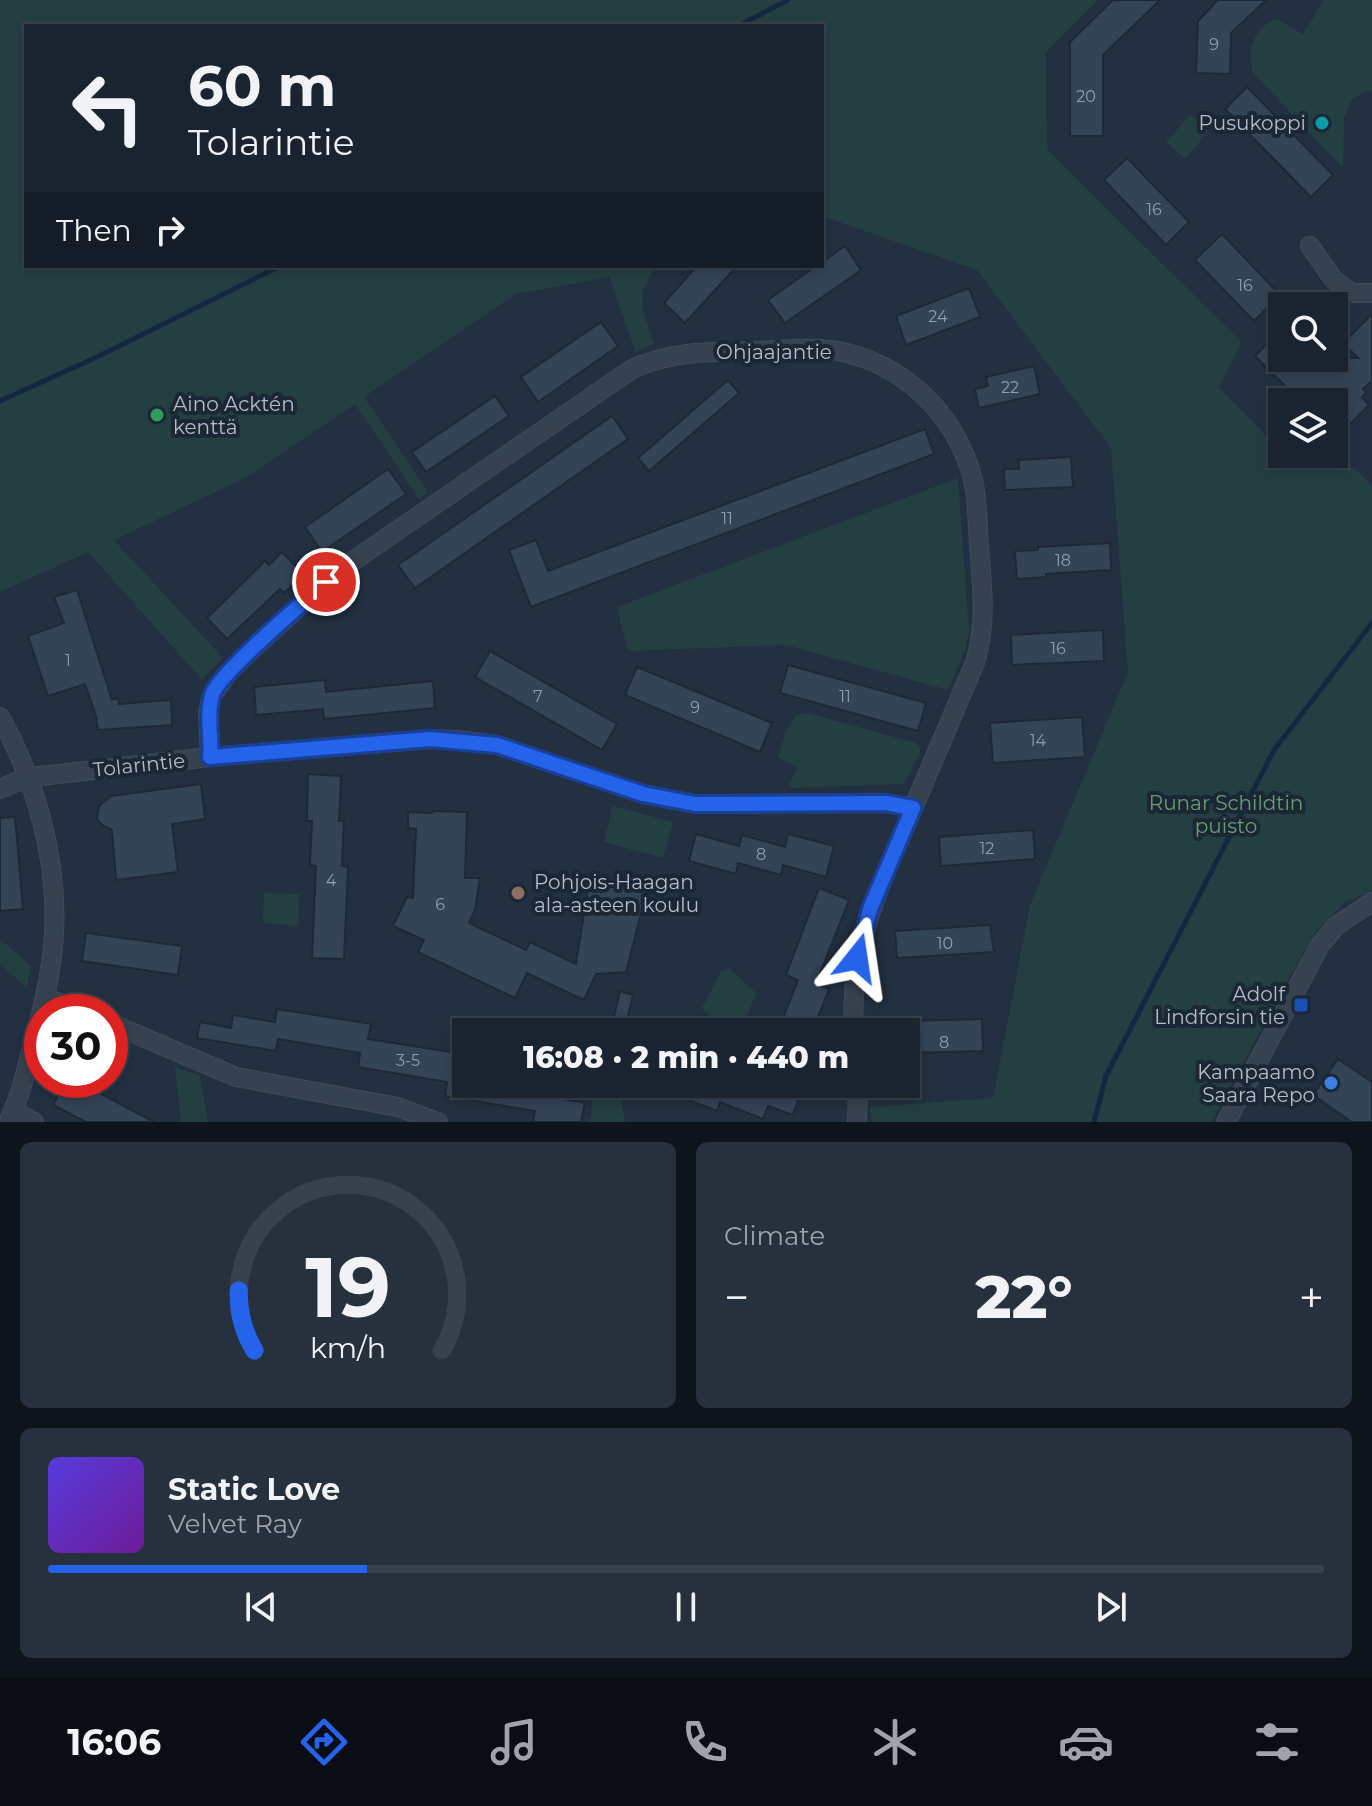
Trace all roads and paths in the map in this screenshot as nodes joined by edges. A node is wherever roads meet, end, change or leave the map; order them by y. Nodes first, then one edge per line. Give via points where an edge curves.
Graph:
1 (1310, 246) dead end
2 (1372, 293) edge
3 (0, 717) edge
4 (210, 757) junction
5 (28, 777) junction
6 (0, 789) edge
7 (913, 808) junction
8 (1372, 902) edge
9 (46, 994) edge
10 (853, 1018) edge
11 (128, 1031) edge
12 (24, 1073) edge
13 (858, 1098) edge
14 (11, 1117) edge
15 (34, 1122) edge
16 (438, 1122) edge
17 (857, 1122) edge
18 (1226, 1122) edge

1 - 2 street via 1334,280 1352,293
3 - 5 street
4 - 5 street, Tolarintie
4 - 7 street, Tolarintie via 457,740 519,751 683,803 886,803
4 - 7 street, Ohjaajantie via 211,697 246,655 337,572 632,369 683,353 815,349 891,369 914,385 952,429 973,481 983,635
5 - 6 street, Tolarintie
5 - 9 street via 52,874 54,932
7 - 10 street, Ohjaajantie via 870,909 857,958
8 - 18 street via 1336,926 1320,945
11 - 16 street via 236,1077 398,1107
12 - 14 street
13 - 17 street
14 - 15 street

